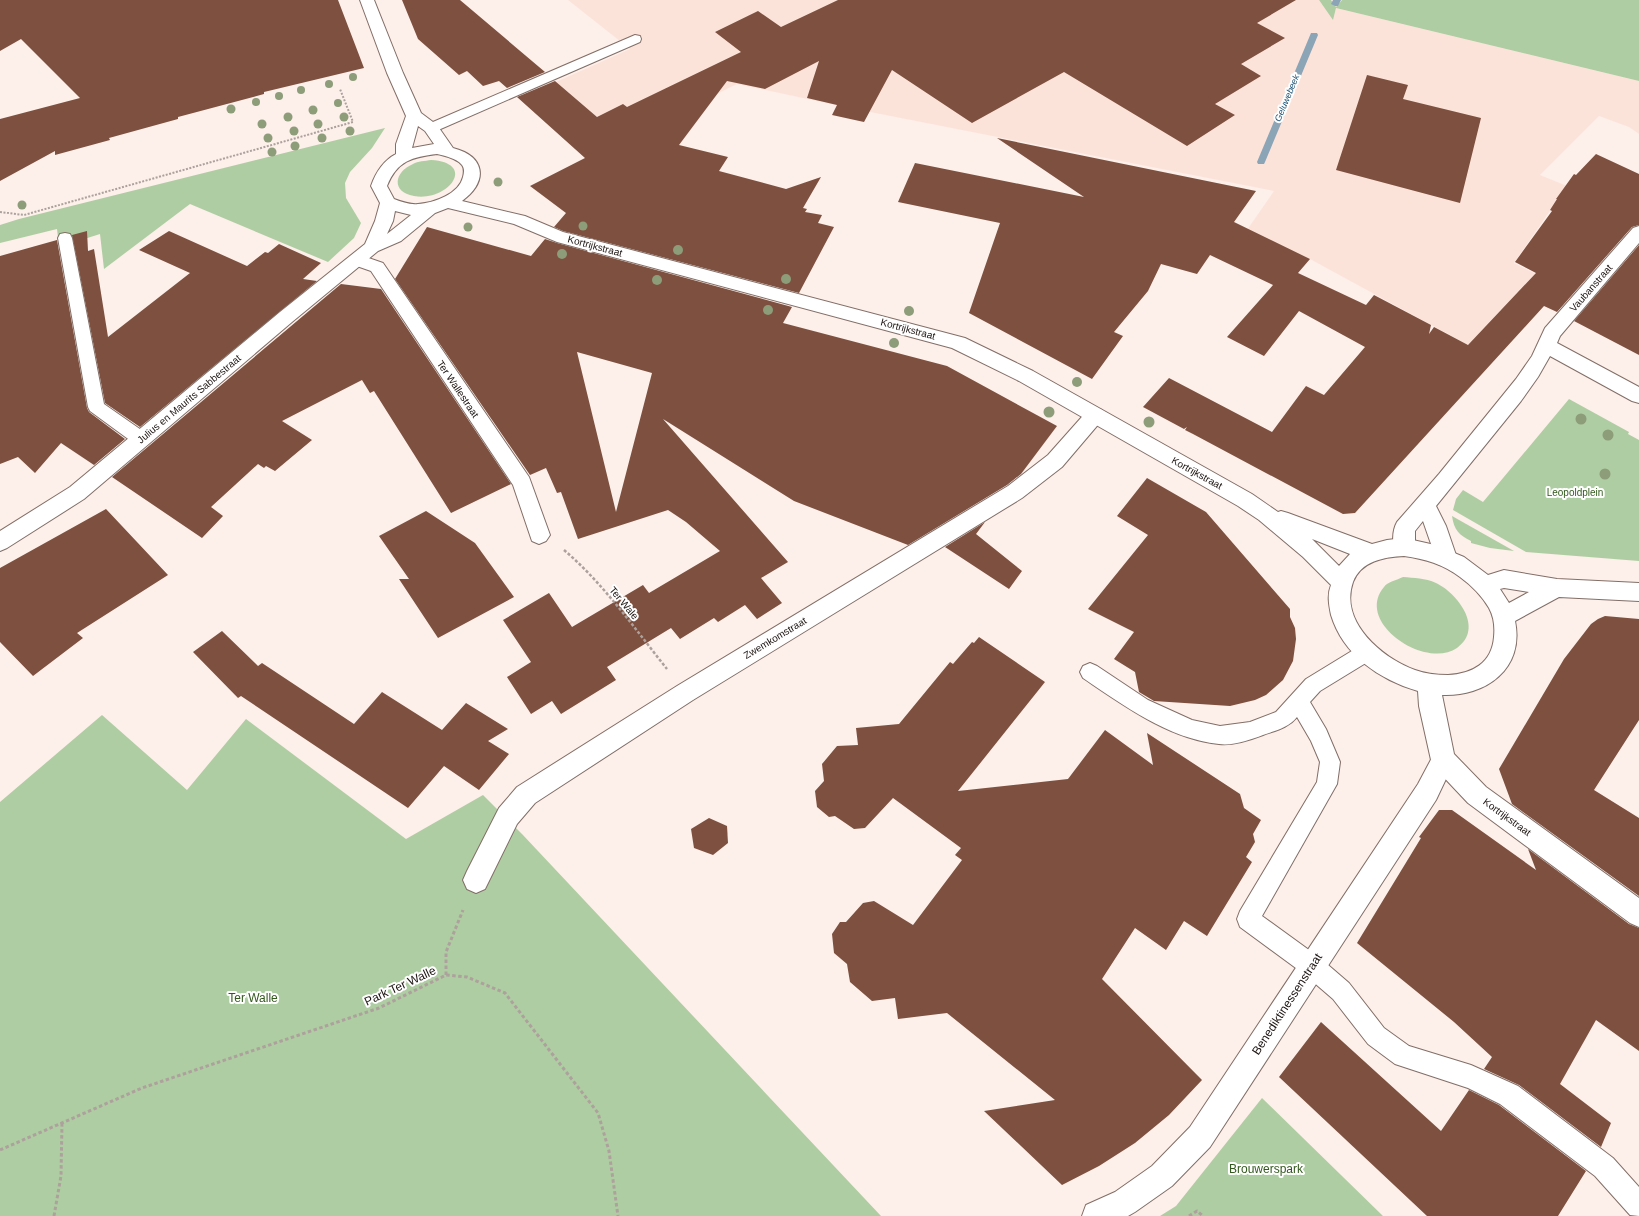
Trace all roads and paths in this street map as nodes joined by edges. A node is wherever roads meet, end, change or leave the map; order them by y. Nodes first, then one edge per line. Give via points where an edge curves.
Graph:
1 (367, 0) edge
2 (635, 39) dead end
3 (340, 89) dead end
4 (414, 116) junction
5 (431, 128) junction
6 (446, 150) junction
7 (404, 155) junction
8 (480, 190) junction
9 (388, 203) junction
10 (449, 203) junction
11 (429, 209) junction
12 (0, 212) edge
13 (519, 220) junction
14 (1639, 232) edge
15 (65, 238) dead end
16 (372, 247) junction
17 (357, 260) junction
18 (1547, 346) junction
19 (1639, 396) edge
20 (1095, 415) junction
21 (141, 439) junction
22 (1425, 505) junction
23 (1266, 514) junction
24 (540, 535) joint
25 (0, 542) edge
26 (1404, 547) junction
27 (1370, 552) junction
28 (1446, 558) junction
29 (1341, 581) junction
30 (1483, 585) junction
31 (1557, 588) junction
32 (1639, 592) edge
33 (1503, 617) junction
34 (1367, 652) junction
35 (1090, 672) dead end
36 (1429, 684) junction
37 (685, 693) junction
38 (1299, 701) junction
39 (1444, 760) junction
40 (476, 880) joint
41 (1639, 914) edge
42 (1312, 966) junction
43 (446, 975) junction
44 (62, 1123) junction
45 (0, 1150) edge
46 (1639, 1206) edge
47 (54, 1216) edge
48 (618, 1216) edge
49 (1097, 1216) edge
50 (1189, 1216) edge
51 (1203, 1216) edge

1 - 4 street
2 - 5 lane
3 - 12 path via 353,122 24,215
4 - 5 street
4 - 7 street via 404,144
5 - 6 street
6 - 7 street via 437,148
6 - 8 street via 462,156 470,164
7 - 9 street via 391,164 382,175 380,186
8 - 10 street via 461,195
8 - 13 street, Kortrijkstraat
9 - 11 street via 407,209
9 - 16 street, Julius en Maurits Sabbestraat via 384,222
10 - 11 street
10 - 13 street, Kortrijkstraat
11 - 16 street, Julius en Maurits Sabbestraat via 395,237
13 - 20 street, Kortrijkstraat via 557,236 958,342
14 - 18 street, Vaubanstraat via 1552,332
15 - 21 lane via 96,406
16 - 17 street, Julius en Maurits Sabbestraat
17 - 21 street, Julius en Maurits Sabbestraat
17 - 24 street, Ter Wallestraat via 377,268 522,483
18 - 19 street
18 - 22 street via 1531,373
20 - 23 street, Kortrijkstraat
20 - 37 street, Zwemkomstraat via 1056,461 1015,492
21 - 25 street, Julius en Maurits Sabbestraat via 77,493
22 - 26 street via 1404,528
22 - 28 street via 1436,526
23 - 27 street, Kortrijkstraat
23 - 29 street, Kortrijkstraat via 1311,551
24 - 37 path, Ter Wale via 576,560 615,604
26 - 27 street
26 - 28 street via 1425,550
27 - 29 street via 1352,564
28 - 30 street via 1466,570
29 - 34 street via 1339,598 1342,616 1352,635
30 - 31 street via 1504,578
30 - 33 street via 1495,600
31 - 32 street
31 - 33 street
33 - 36 street via 1507,636 1503,655 1492,670 1475,681 1454,685
34 - 36 street via 1385,666 1406,677
34 - 38 lane via 1313,685
35 - 38 lane via 1142,706 1190,728 1220,735 1250,731 1283,719
36 - 39 street, Kortrijkstraat via 1431,706
37 - 40 street, Zwemkomstraat via 526,795 508,816
38 - 42 lane via 1320,736 1330,762 1327,784 1248,919
39 - 41 street, Kortrijkstraat via 1477,795
39 - 42 street, Benediktinessenstraat via 1427,792
40 - 43 path via 446,952
42 - 46 lane via 1341,991 1376,1036 1392,1048 1403,1056 1471,1077 1509,1095 1604,1166
42 - 49 street, Benediktinessenstraat via 1200,1137 1162,1176 1125,1202
43 - 44 path, Park Ter Walle via 379,1008 142,1088
43 - 48 path, Park Ter Walle via 467,977 505,994 598,1113 606,1136 614,1176
44 - 45 path, Park Ter Walle
44 - 47 path via 62,1176
50 - 51 path via 1197,1211

